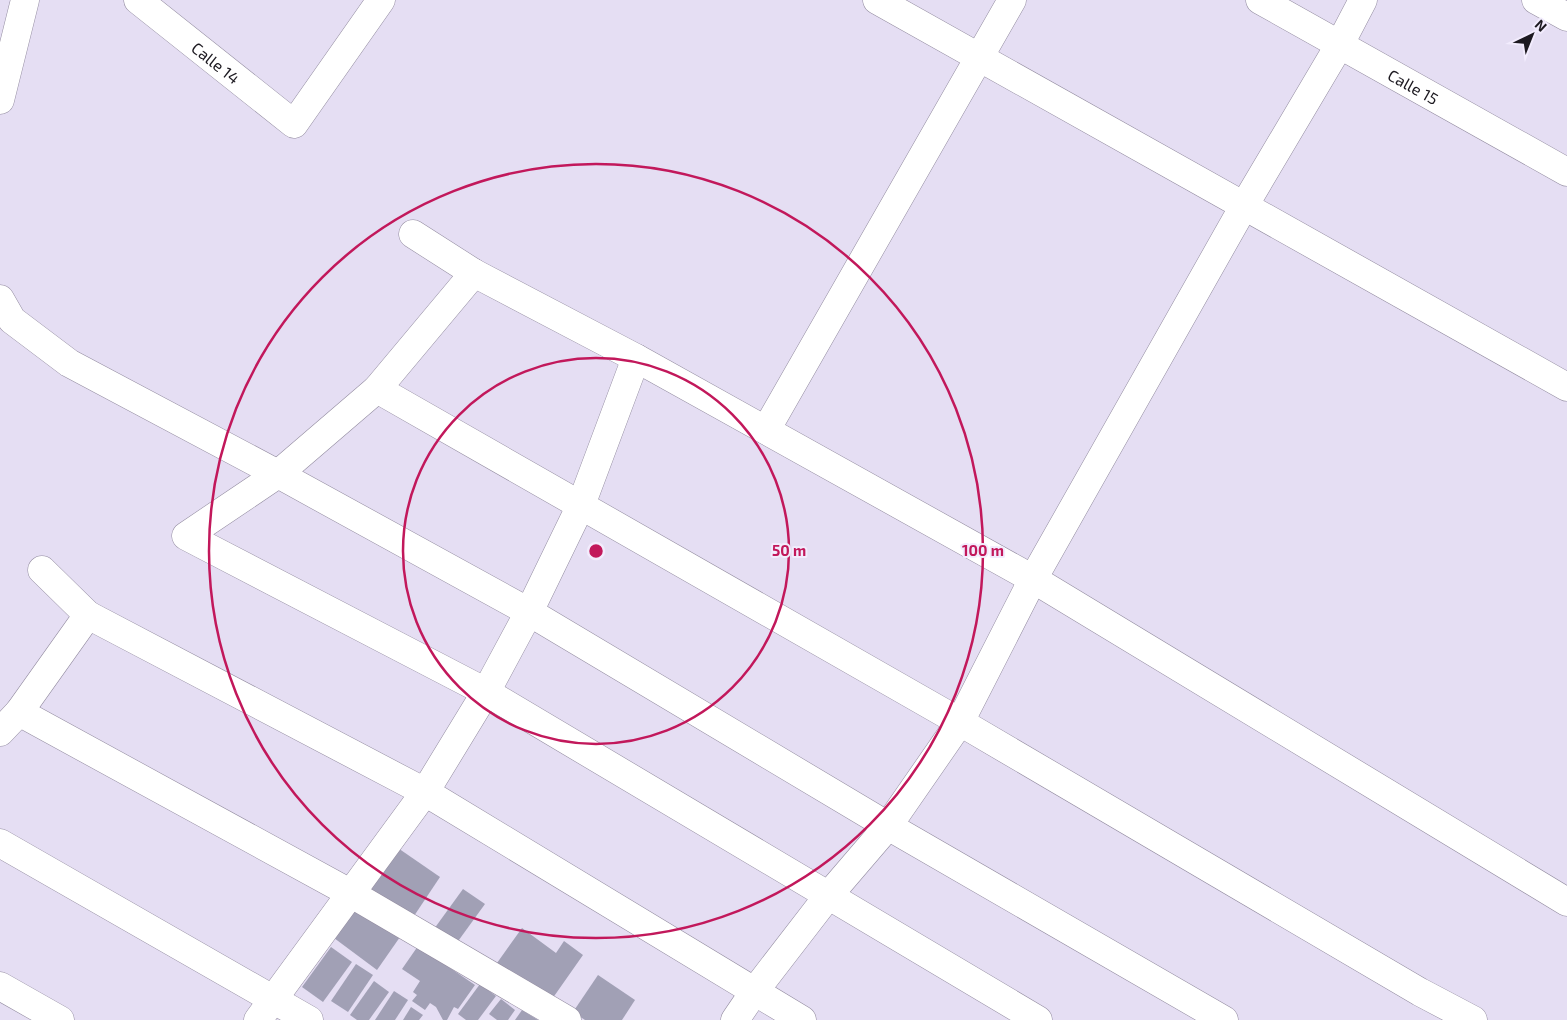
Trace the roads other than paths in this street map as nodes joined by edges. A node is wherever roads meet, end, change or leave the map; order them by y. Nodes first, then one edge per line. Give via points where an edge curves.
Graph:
1 (24, 0) edge
2 (138, 0) edge
3 (381, 0) edge
4 (877, 0) edge
5 (1012, 0) edge
6 (1260, 0) edge
7 (1363, 0) edge
8 (1536, 0) edge
9 (1567, 18) edge
10 (1340, 44) junction
11 (979, 57) junction
12 (0, 100) edge
13 (1567, 172) edge
14 (1244, 206) junction
15 (413, 234) dead end
16 (474, 273) junction
17 (0, 299) edge
18 (636, 358) junction
19 (1567, 387) edge
20 (377, 389) junction
21 (766, 430) junction
22 (278, 474) junction
23 (581, 505) junction
24 (42, 570) dead end
25 (1033, 579) junction
26 (529, 612) junction
27 (88, 615) junction
28 (486, 692) junction
29 (19, 712) junction
30 (960, 722) junction
31 (0, 732) edge
32 (425, 792) junction
33 (888, 826) junction
34 (0, 843) edge
35 (350, 893) junction
36 (828, 896) junction
37 (1567, 902) edge
38 (0, 986) edge
39 (754, 992) junction
40 (266, 1010) edge
41 (60, 1020) edge
42 (309, 1020) edge
43 (567, 1020) edge
44 (735, 1020) edge
45 (802, 1020) edge
46 (1038, 1020) edge
47 (1224, 1020) edge
48 (1473, 1020) edge

1 - 12 street
2 - 3 street, Calle 14 via 294,124
4 - 11 street
5 - 11 street
6 - 10 street, Calle 15
7 - 10 street
8 - 9 street
10 - 13 street, Calle 15
10 - 14 street
11 - 14 street
11 - 21 street
14 - 19 street
14 - 25 street
15 - 16 street
16 - 18 street
16 - 20 street
17 - 22 street via 12,320 69,363
18 - 21 street
18 - 23 street
20 - 22 street
20 - 23 street
21 - 25 street
22 - 26 street
22 - 28 street via 186,536
23 - 26 street
23 - 30 street
24 - 27 street
25 - 30 street
25 - 37 street
26 - 28 street
26 - 33 street
27 - 29 street
27 - 32 street
28 - 32 street
28 - 36 street
29 - 31 street
29 - 35 street
30 - 33 street
30 - 48 street
32 - 35 street
32 - 39 street
33 - 36 street
33 - 47 street
34 - 40 street
35 - 40 street
35 - 43 street
36 - 39 street
36 - 46 street
38 - 41 street
39 - 44 street
39 - 45 street
40 - 42 street

